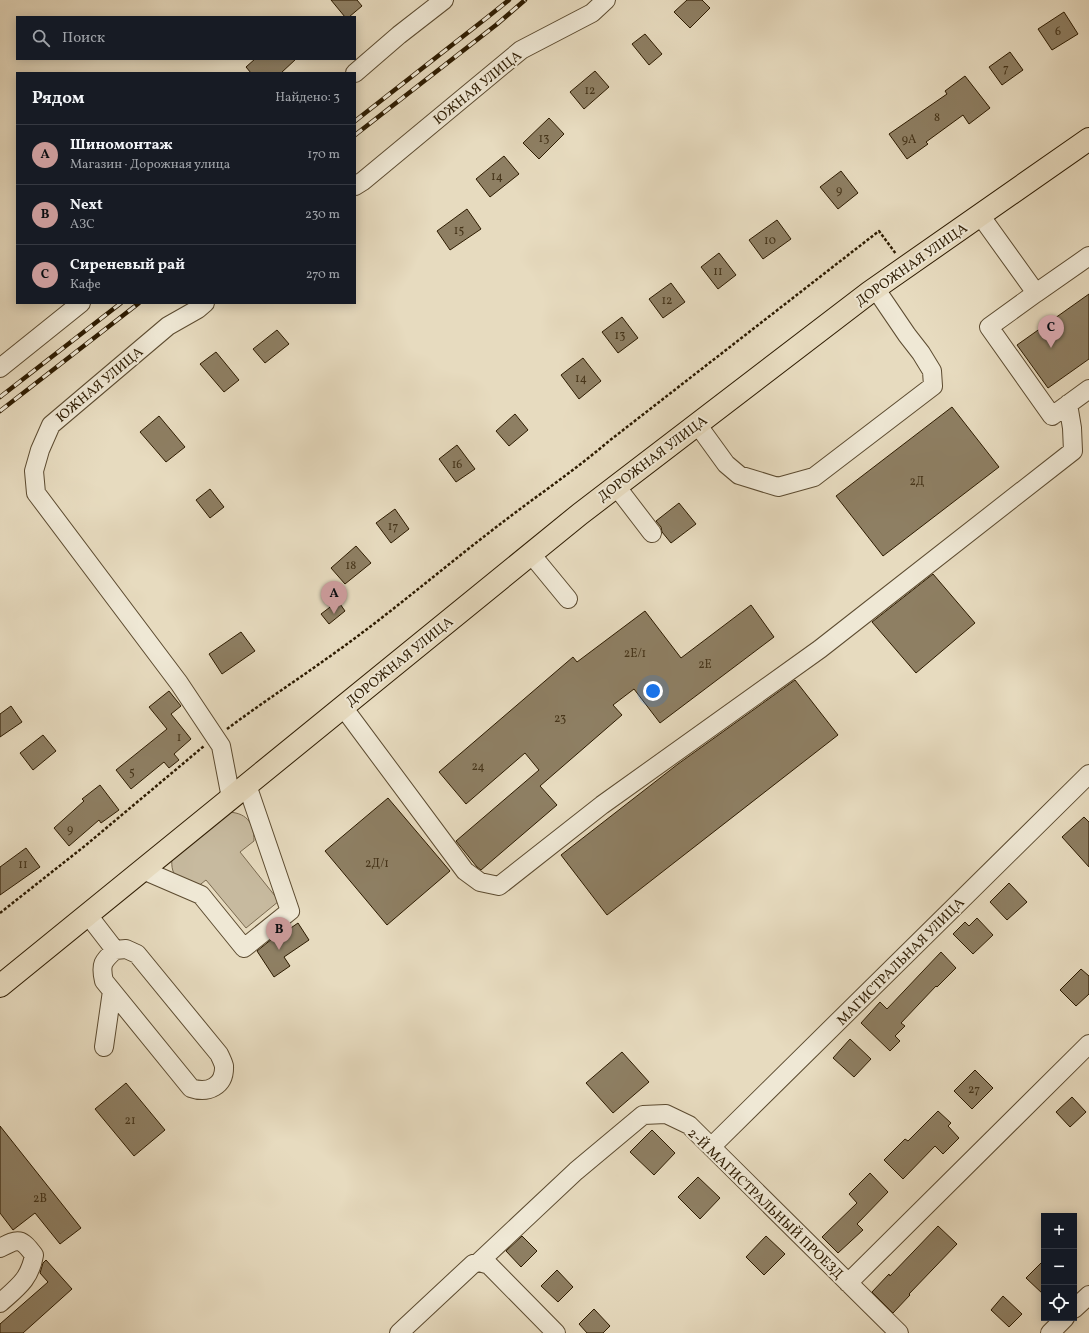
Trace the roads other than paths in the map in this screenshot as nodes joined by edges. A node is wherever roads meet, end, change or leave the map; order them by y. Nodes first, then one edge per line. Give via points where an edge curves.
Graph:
1 (444, 0) edge
2 (606, 0) edge
3 (356, 72) edge
4 (1089, 139) edge
5 (356, 185) edge
6 (980, 215) junction
7 (1089, 256) edge
8 (875, 288) junction
9 (1036, 293) junction
10 (80, 304) edge
11 (203, 304) edge
12 (0, 368) edge
13 (1089, 389) edge
14 (1068, 404) junction
15 (697, 424) junction
16 (616, 486) junction
17 (652, 533) dead end
18 (531, 554) junction
19 (568, 599) dead end
20 (343, 706) junction
21 (1089, 774) edge
22 (239, 792) junction
23 (143, 870) junction
24 (88, 915) junction
25 (115, 950) junction
26 (0, 986) edge
27 (112, 991) junction
28 (1089, 1044) edge
29 (104, 1047) dead end
30 (711, 1147) junction
31 (0, 1248) edge
32 (479, 1262) junction
33 (848, 1283) junction
34 (1089, 1294) edge
35 (0, 1303) edge
36 (1077, 1306) edge
37 (1062, 1321) edge
38 (399, 1333) edge
39 (556, 1333) edge
40 (899, 1333) edge
41 (1050, 1333) edge

1 - 3 street
2 - 5 street, ЮЖНАЯ УЛИЦА via 592,13 521,50
4 - 6 main road, ДОРОЖНАЯ УЛИЦА
6 - 8 main road, ДОРОЖНАЯ УЛИЦА
6 - 9 street
7 - 9 street
8 - 15 main road, ДОРОЖНАЯ УЛИЦА
8 - 15 street via 932,371 933,386 814,477 778,487 739,476 726,464
9 - 14 street via 989,327 1052,416
10 - 12 street
11 - 22 street, ЮЖНАЯ УЛИЦА via 168,326 51,425 34,470 36,493 179,683 221,746
13 - 14 street
14 - 20 street via 1073,451 820,649 602,805 499,886 480,882 465,871
15 - 16 main road, ДОРОЖНАЯ УЛИЦА
16 - 17 street
16 - 18 main road, ДОРОЖНАЯ УЛИЦА
18 - 19 street
18 - 20 main road, ДОРОЖНАЯ УЛИЦА
20 - 22 main road, ДОРОЖНАЯ УЛИЦА
21 - 30 street, МАГИСТРАЛЬНАЯ УЛИЦА
22 - 23 main road, ДОРОЖНАЯ УЛИЦА
22 - 23 street via 290,911 244,948 201,895
23 - 24 main road, ДОРОЖНАЯ УЛИЦА
24 - 25 street
24 - 26 main road, ДОРОЖНАЯ УЛИЦА
25 - 27 street via 105,959 101,969 104,981
25 - 27 street via 126,949 137,954 219,1054 224,1064 222,1077 214,1087 205,1090 191,1088
27 - 29 street
28 - 33 street
30 - 32 street, 2-Й МАГИСТРАЛЬНЫЙ ПРОЕЗД via 688,1125 666,1114 643,1115 576,1170
30 - 33 street, 2-Й МАГИСТРАЛЬНЫЙ ПРОЕЗД
31 - 35 street via 13,1241 21,1242 25,1243 34,1255 28,1275
32 - 38 street, 2-Й МАГИСТРАЛЬНЫЙ ПРОЕЗД via 473,1264
32 - 39 street via 489,1265
33 - 40 street, 2-Й МАГИСТРАЛЬНЫЙ ПРОЕЗД
34 - 36 street
37 - 41 street

